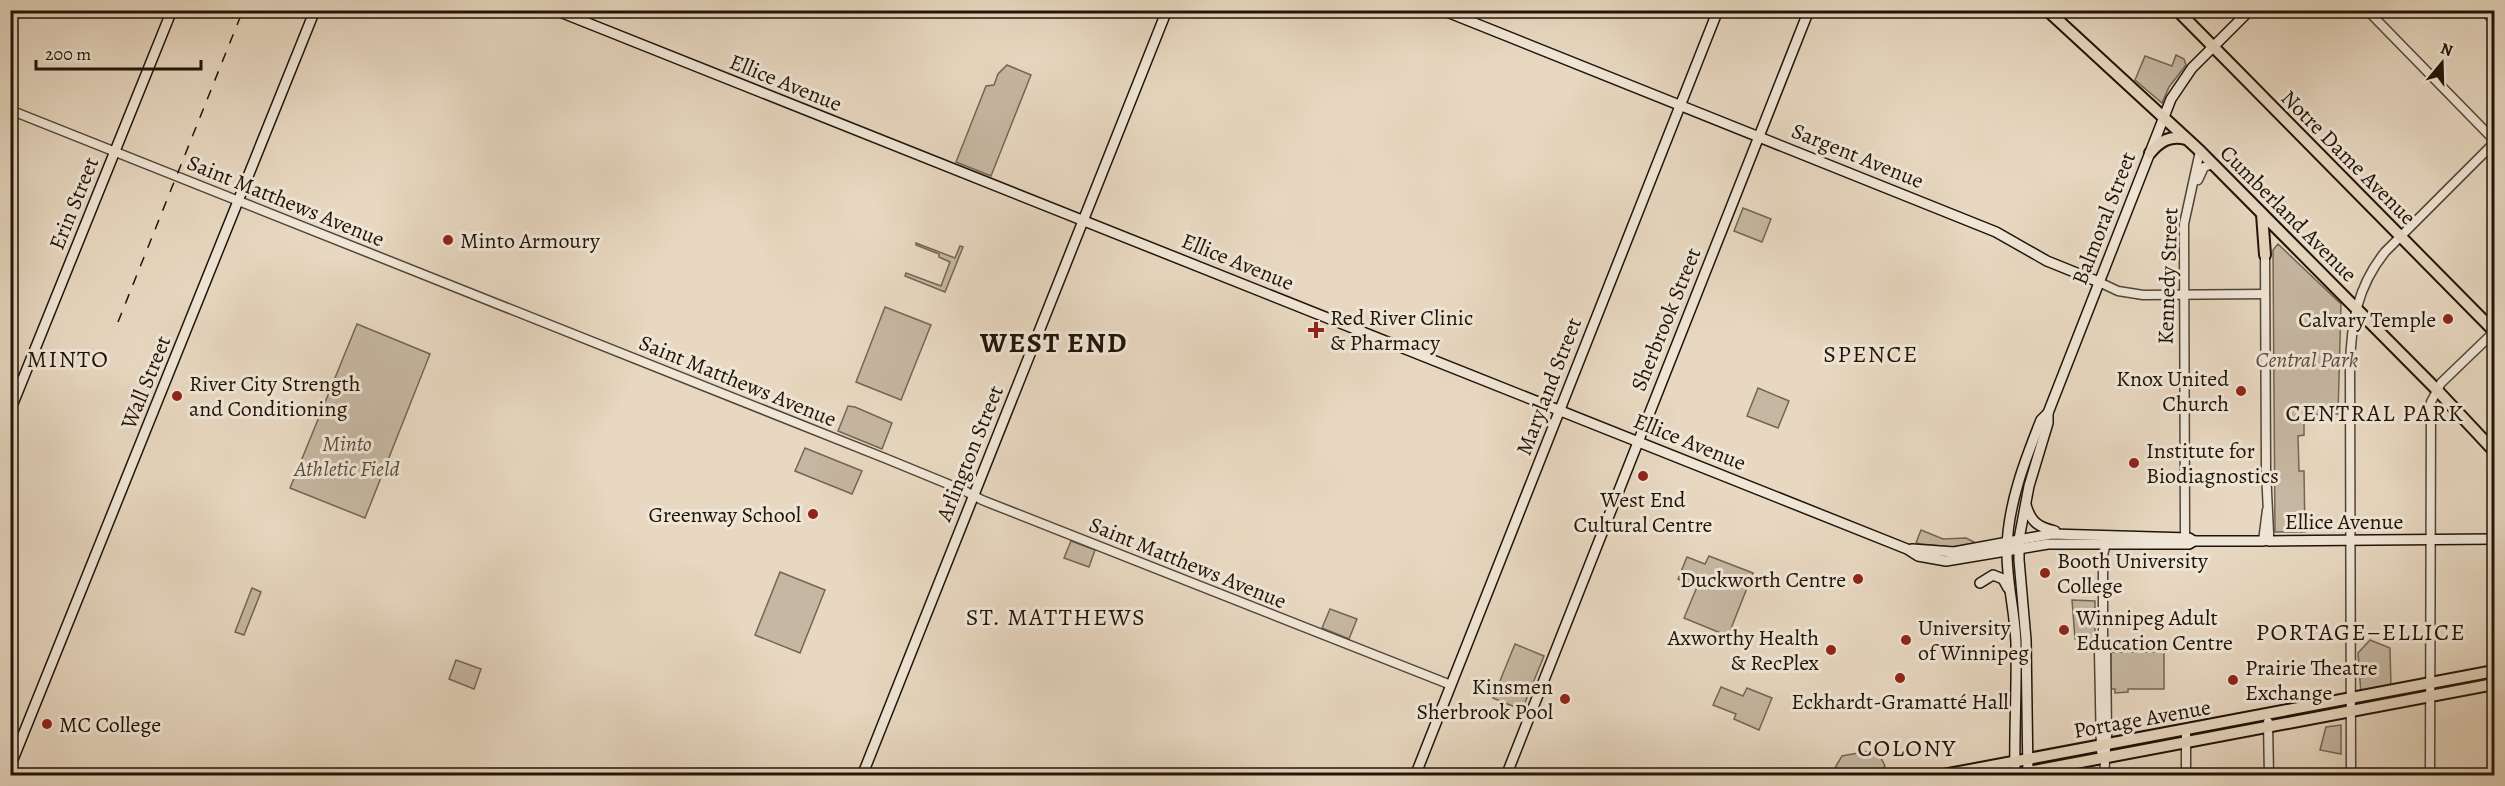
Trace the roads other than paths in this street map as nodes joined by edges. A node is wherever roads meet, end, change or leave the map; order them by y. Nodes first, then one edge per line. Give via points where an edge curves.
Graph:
1 (172, 10) edge
2 (315, 10) edge
3 (555, 10) edge
4 (1167, 10) edge
5 (1442, 10) edge
6 (1718, 10) edge
7 (1809, 10) edge
8 (2047, 10) edge
9 (2177, 10) edge
10 (2250, 10) edge
11 (2367, 10) edge
12 (2484, 10) edge
13 (2494, 21) edge
14 (2213, 47) junction
15 (1681, 105) junction
16 (10, 110) edge
17 (2164, 117) junction
18 (1759, 137) junction
19 (2187, 139) junction
20 (2494, 141) edge
21 (2200, 151) junction
22 (115, 152) junction
23 (2150, 153) junction
24 (2212, 164) junction
25 (2192, 190) junction
26 (238, 200) junction
27 (2262, 214) junction
28 (1083, 221) junction
29 (2284, 237) junction
30 (2400, 237) junction
31 (2265, 255) junction
32 (2099, 282) junction
33 (2265, 294) junction
34 (2183, 295) junction
35 (2355, 308) junction
36 (2494, 332) edge
37 (2436, 389) junction
38 (1560, 410) junction
39 (10, 411) edge
40 (2048, 413) junction
41 (1638, 441) junction
42 (2494, 451) edge
43 (973, 495) junction
44 (2025, 502) junction
45 (2066, 534) junction
46 (2184, 538) junction
47 (2494, 539) edge
48 (2350, 540) junction
49 (2432, 540) junction
50 (2101, 541) junction
51 (2266, 541) junction
52 (2019, 544) junction
53 (2007, 545) junction
54 (1980, 583) dead end
55 (2011, 592) junction
56 (2494, 671) edge
57 (2431, 683) junction
58 (2494, 684) edge
59 (1451, 685) junction
60 (2430, 696) junction
61 (2351, 697) junction
62 (2351, 710) junction
63 (2267, 720) junction
64 (2186, 730) junction
65 (2186, 742) junction
66 (2104, 744) junction
67 (2104, 757) junction
68 (2028, 758) junction
69 (2015, 761) junction
70 (10, 767) edge
71 (2028, 774) edge
72 (2104, 774) edge
73 (2012, 775) edge
74 (862, 776) edge
75 (1414, 776) edge
76 (1506, 776) edge
77 (1938, 776) edge
78 (2186, 776) edge
79 (2269, 776) edge
80 (2351, 776) edge
81 (2430, 776) edge

1 - 22 main road, Erin Street
2 - 26 main road, Wall Street
3 - 28 main road, Ellice Avenue
4 - 28 main road, Arlington Street
5 - 15 main road, Sargent Avenue
6 - 15 main road, Maryland Street
7 - 18 main road, Sherbrook Street
8 - 17 main road, Cumberland Avenue
9 - 14 main road, Notre Dame Avenue
10 - 14 main road, Balmoral Street
11 - 20 street
12 - 13 street
14 - 17 main road, Balmoral Street via 2180,84
14 - 30 main road, Notre Dame Avenue
15 - 18 main road, Sargent Avenue
15 - 38 main road, Maryland Street
16 - 22 street, Saint Matthews Avenue
17 - 19 main road, Cumberland Avenue
17 - 23 main road, Balmoral Street
18 - 32 main road, Sargent Avenue via 1996,232 2047,261
18 - 41 main road, Sherbrook Street
19 - 21 main road, Cumberland Avenue
19 - 23 main road via 2164,140
20 - 30 street
21 - 24 main road, Cumberland Avenue
21 - 25 street, Kennedy Street
22 - 26 street, Saint Matthews Avenue
22 - 39 main road, Erin Street
23 - 32 main road, Balmoral Street
24 - 25 street, Kennedy Street via 2203,168
24 - 27 main road, Cumberland Avenue
25 - 34 street, Kennedy Street via 2184,224
26 - 43 street, Saint Matthews Avenue
26 - 70 main road, Wall Street
27 - 29 main road, Cumberland Avenue
27 - 31 main road
28 - 38 main road, Ellice Avenue
28 - 43 main road, Arlington Street
29 - 31 main road via 2271,242
29 - 35 main road, Cumberland Avenue
30 - 35 street via 2373,268
30 - 36 main road, Notre Dame Avenue
31 - 33 street
32 - 34 street, Sargent Avenue via 2129,294
32 - 40 main road, Balmoral Street
33 - 34 street, Sargent Avenue
33 - 51 street
34 - 46 street, Kennedy Street
35 - 37 main road, Cumberland Avenue
35 - 48 street via 2350,367
36 - 37 street
37 - 42 main road, Cumberland Avenue
37 - 49 street via 2431,402
38 - 41 main road, Ellice Avenue
38 - 59 main road, Maryland Street
40 - 44 main road, Balmoral Street
40 - 53 main road, Balmoral Street via 2041,420 2019,483
41 - 53 main road, Ellice Avenue via 1918,556 1946,561
41 - 76 main road, Sherbrook Street
43 - 59 street, Saint Matthews Avenue
43 - 74 main road, Arlington Street
44 - 45 main road via 2037,525
44 - 52 main road, Balmoral Street
45 - 50 main road, Ellice Avenue
45 - 52 main road, Ellice Avenue
46 - 50 main road, Ellice Avenue
46 - 51 main road, Ellice Avenue
47 - 49 main road, Ellice Avenue
48 - 49 main road, Ellice Avenue
48 - 51 main road, Ellice Avenue
48 - 61 street
49 - 57 street
50 - 52 main road, Ellice Avenue
50 - 66 street via 2103,645 2099,651
52 - 53 main road, Ellice Avenue
52 - 68 main road, Balmoral Street
53 - 55 main road, Balmoral Street
54 - 55 main road via 1996,576
55 - 69 main road, Balmoral Street via 2016,644
56 - 57 main road, Portage Avenue
57 - 60 street
57 - 61 main road, Portage Avenue
58 - 60 main road, Portage Avenue
59 - 75 main road, Maryland Street
60 - 62 main road, Portage Avenue
60 - 81 street
61 - 62 street
61 - 63 main road, Portage Avenue
62 - 63 main road, Portage Avenue
62 - 80 street
63 - 64 main road, Portage Avenue
63 - 65 main road, Portage Avenue
63 - 79 street
64 - 65 street
64 - 66 main road, Portage Avenue
65 - 67 main road, Portage Avenue
65 - 78 street
66 - 67 street
66 - 68 main road, Portage Avenue
67 - 71 main road, Portage Avenue
67 - 72 street
68 - 69 main road, Portage Avenue
68 - 71 main road, Balmoral Street
69 - 73 main road, Balmoral Street
69 - 77 main road, Portage Avenue
71 - 73 main road, Portage Avenue

